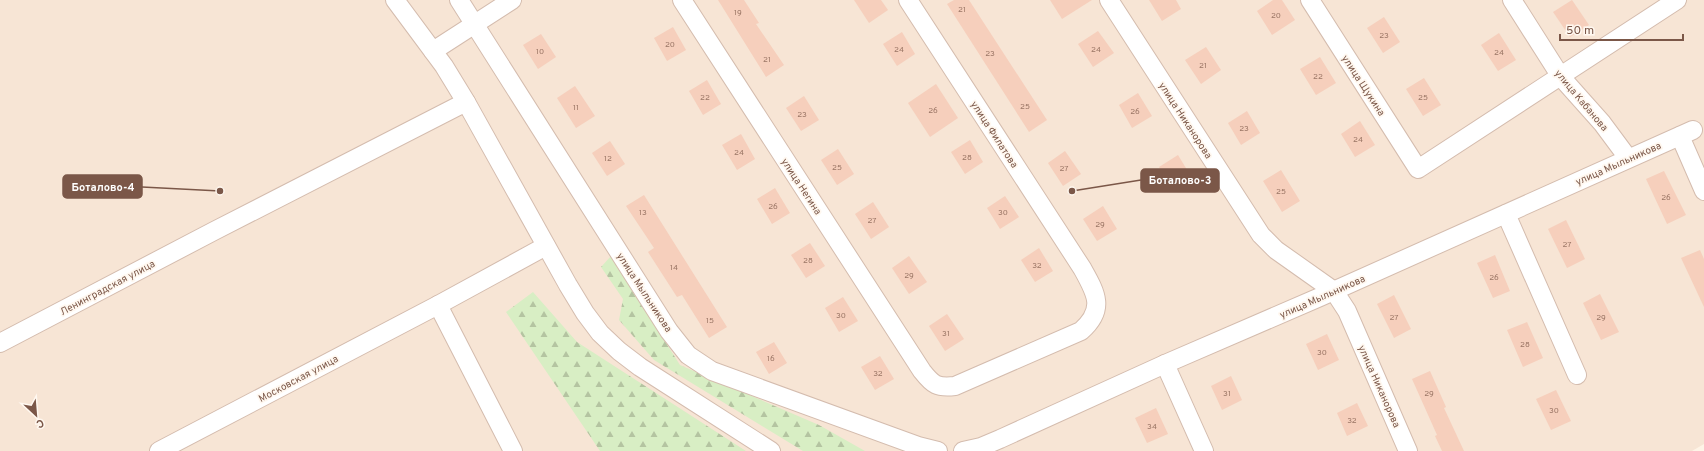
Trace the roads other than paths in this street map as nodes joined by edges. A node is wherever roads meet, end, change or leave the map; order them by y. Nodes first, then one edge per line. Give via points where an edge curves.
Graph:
1 (395, 0) edge
2 (459, 0) edge
3 (512, 0) edge
4 (682, 0) edge
5 (908, 0) edge
6 (1109, 0) edge
7 (1310, 0) edge
8 (1512, 0) edge
9 (1677, 0) edge
10 (475, 24) junction
11 (433, 51) junction
12 (1561, 77) junction
13 (466, 102) junction
14 (1628, 158) junction
15 (1704, 191) edge
16 (1506, 214) junction
17 (546, 246) junction
18 (1082, 268) joint
19 (1334, 291) junction
20 (438, 305) junction
21 (0, 343) edge
22 (1165, 364) junction
23 (1577, 375) dead end
24 (1002, 445) edge
25 (158, 451) edge
26 (513, 451) edge
27 (771, 451) edge
28 (938, 451) edge
29 (963, 451) edge
30 (1204, 451) edge
31 (1408, 451) edge

1 - 11 street
2 - 10 street, улица Мыльникова
3 - 10 street
4 - 18 street, улица Негина via 922,371 936,386 955,386 1081,331 1089,324 1097,301
5 - 18 street, улица Филатова
6 - 19 street, улица Никанорова via 1261,235 1276,250
7 - 12 street, улица Щукина via 1418,169
8 - 12 street, улица Кабанова
9 - 12 street
10 - 11 street
10 - 28 street, улица Мыльникова via 669,331 688,355 712,371
11 - 13 street
12 - 14 street, улица Кабанова via 1611,133
13 - 17 street
13 - 21 street, Ленинградская улица
14 - 15 street, улица Мыльникова via 1686,133
14 - 16 street, улица Мыльникова
16 - 19 street, улица Мыльникова
16 - 23 street
17 - 20 street, Московская улица
17 - 27 street via 585,313 600,333 640,367
19 - 22 street, улица Мыльникова
19 - 31 street, улица Никанорова via 1347,312
20 - 25 street, Московская улица
20 - 26 street
22 - 24 street, улица Мыльникова
22 - 30 street
24 - 29 street, улица Мыльникова

